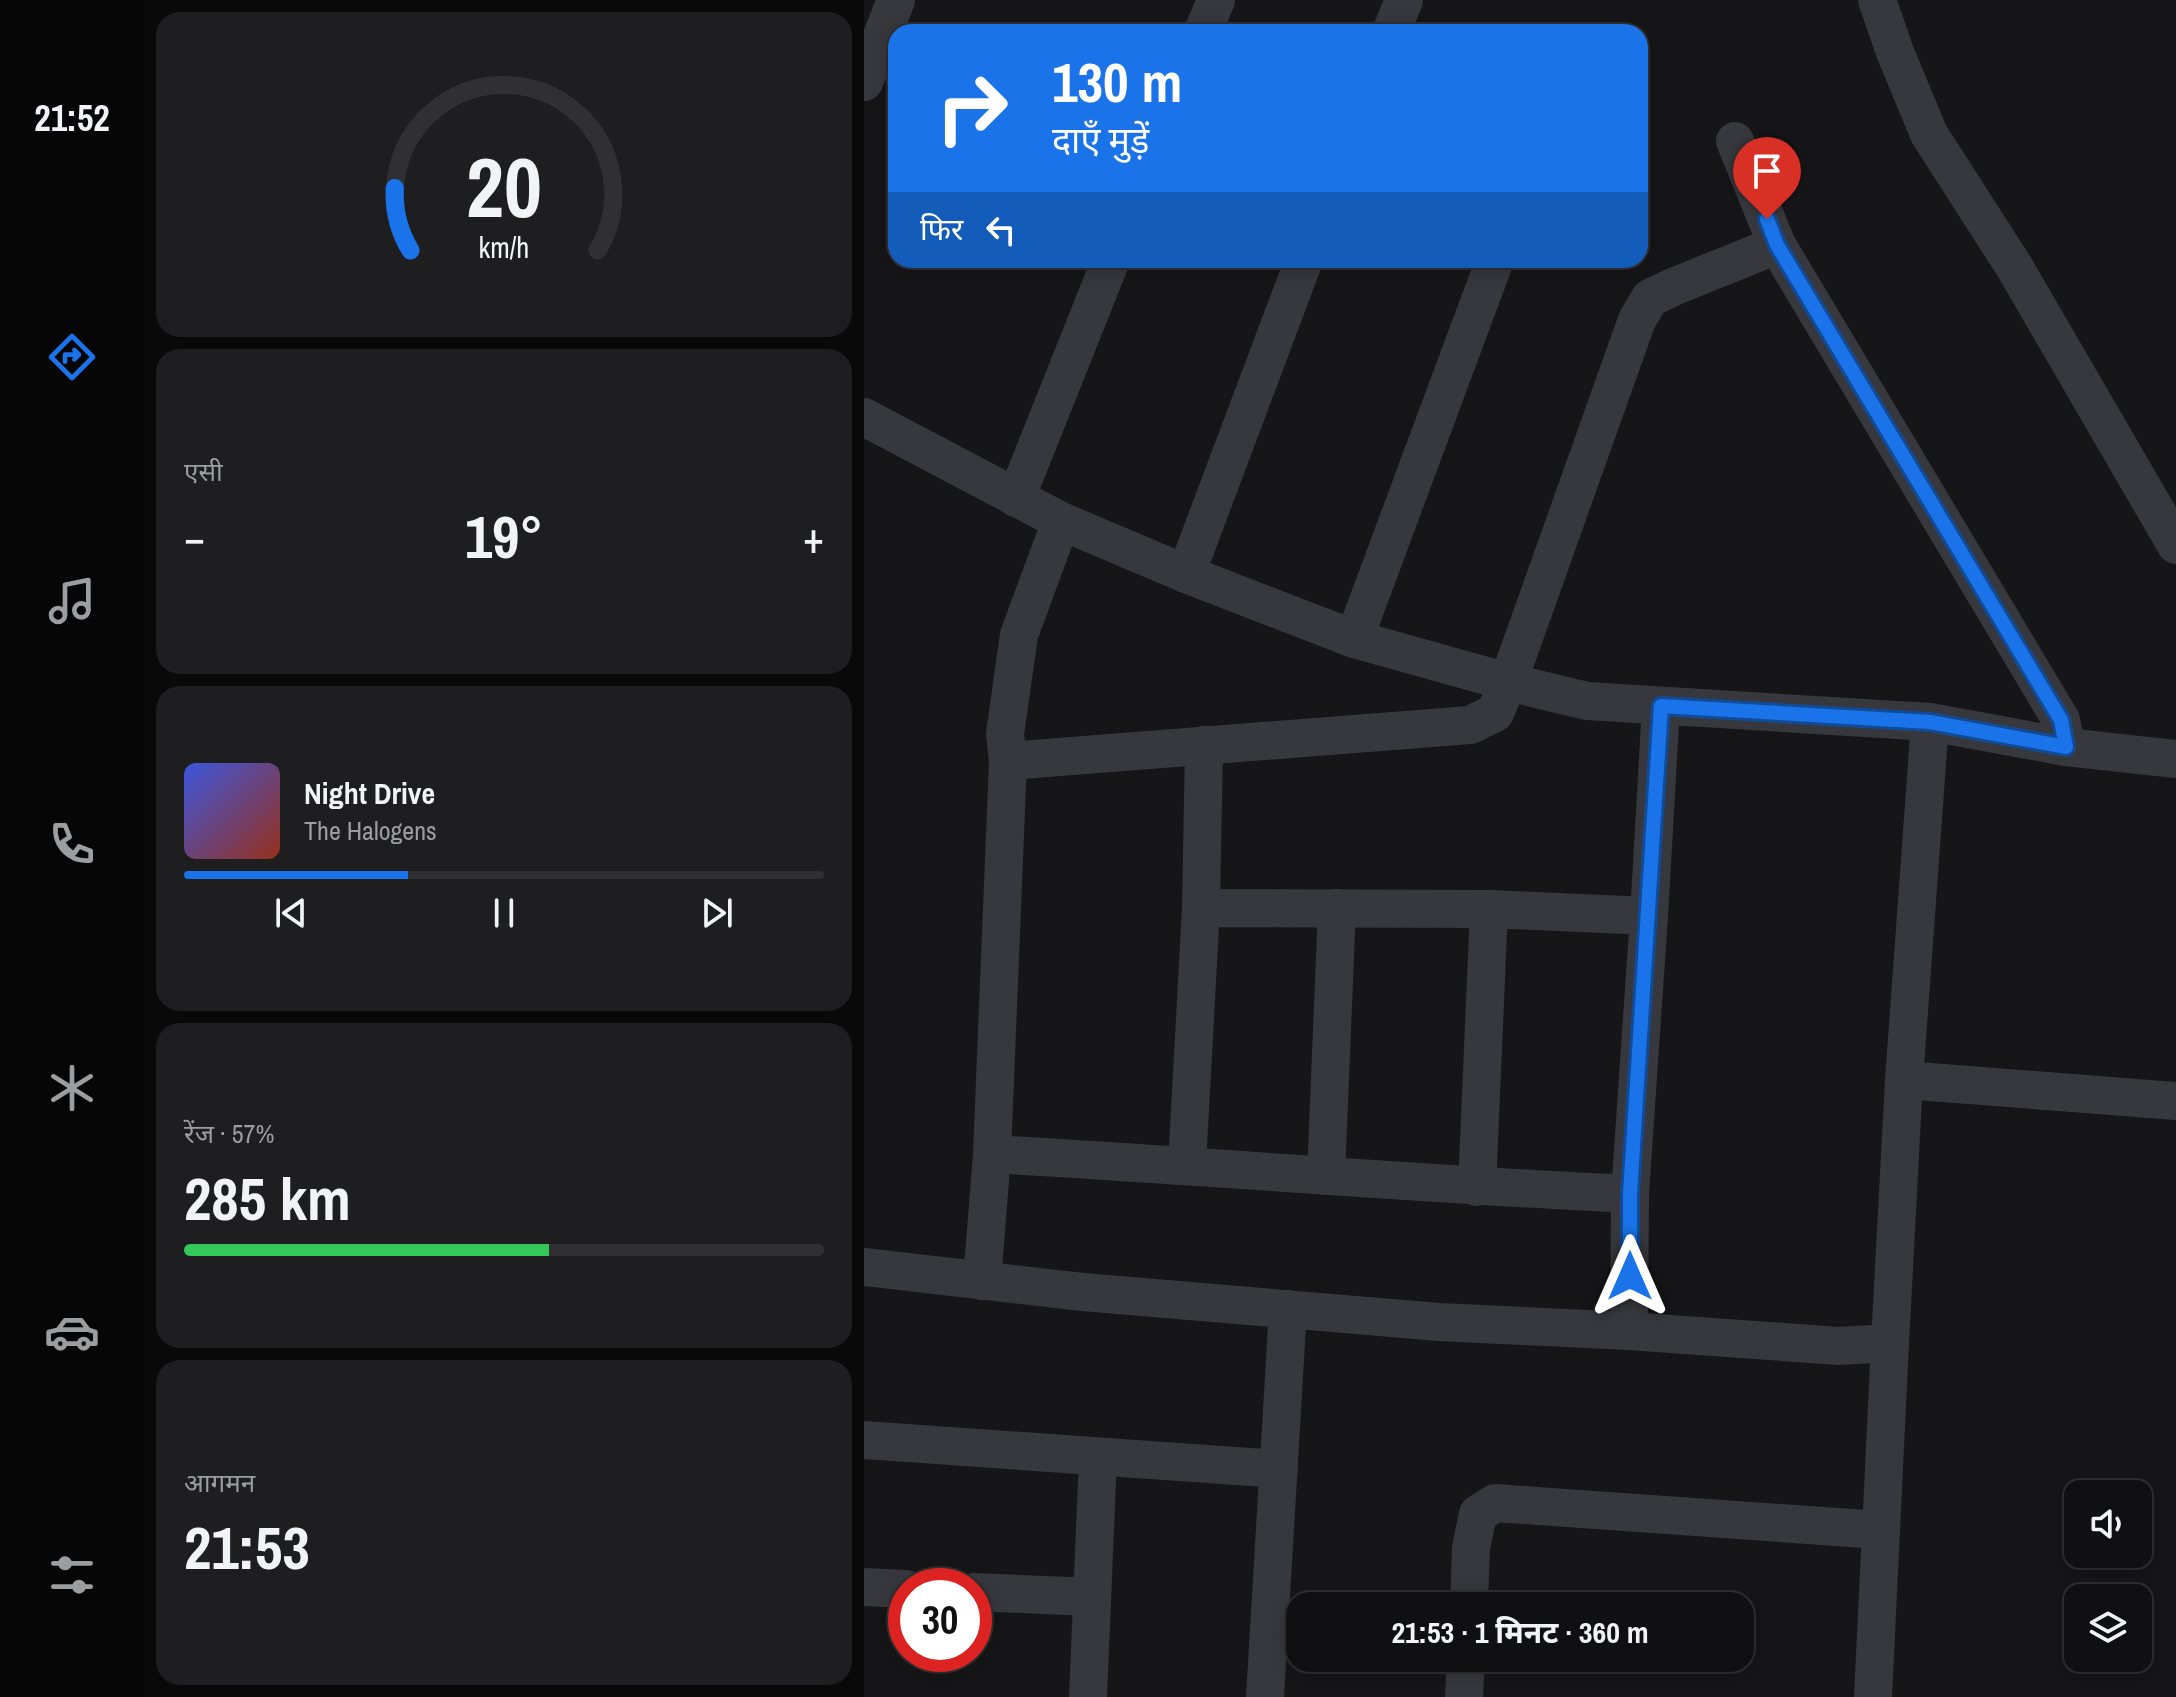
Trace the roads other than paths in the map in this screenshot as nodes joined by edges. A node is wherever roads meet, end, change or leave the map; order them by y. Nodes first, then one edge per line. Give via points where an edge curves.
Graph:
1 (896, 0) edge
2 (1216, 0) edge
3 (1404, 0) edge
4 (1877, 0) edge
5 (1206, 24) edge
6 (1394, 24) edge
7 (864, 82) edge
8 (1735, 141) dead end
9 (1777, 245) junction
10 (1108, 268) edge
11 (1301, 268) edge
12 (1492, 268) edge
13 (864, 417) edge
14 (1016, 498) junction
15 (1061, 521) junction
16 (2176, 545) edge
17 (1186, 574) junction
18 (1354, 639) junction
19 (1508, 682) junction
20 (1661, 706) junction
21 (1930, 722) junction
22 (1204, 745) junction
23 (2066, 747) junction
24 (2176, 759) edge
25 (1008, 761) junction
26 (1201, 908) junction
27 (1337, 908) junction
28 (1489, 909) junction
29 (1649, 916) junction
30 (1904, 1080) junction
31 (2176, 1101) edge
32 (992, 1154) junction
33 (1187, 1165) junction
34 (1326, 1176) junction
35 (1477, 1187) junction
36 (1630, 1194) junction
37 (864, 1267) edge
38 (982, 1281) junction
39 (1288, 1309) junction
40 (1629, 1331) junction
41 (1890, 1343) junction
42 (864, 1440) edge
43 (1098, 1457) junction
44 (1279, 1469) junction
45 (1880, 1530) junction
46 (864, 1587) edge
47 (888, 1588) edge
48 (1469, 1592) edge
49 (992, 1593) edge
50 (1092, 1597) junction
51 (1465, 1672) edge
52 (1088, 1697) edge
53 (1265, 1697) edge
54 (1464, 1697) edge
55 (1873, 1697) edge

1 - 7 street
2 - 5 street
3 - 6 street
4 - 16 street via 1929,134 2015,268
8 - 9 street
9 - 19 street via 1650,298 1637,320
9 - 23 street via 2061,720
10 - 14 street
11 - 17 street
12 - 18 street
13 - 14 street
14 - 15 street
15 - 17 street
15 - 25 street via 1019,635 1005,734
17 - 18 street
18 - 19 street
19 - 20 street via 1587,701
19 - 22 street via 1495,713 1470,725
20 - 21 street
20 - 29 street
21 - 23 street
21 - 30 street
22 - 25 street
22 - 26 street
23 - 24 street
25 - 32 street
26 - 27 street
26 - 33 street
27 - 28 street
27 - 34 street
28 - 29 street
28 - 35 street
29 - 36 street
30 - 31 street
30 - 41 street
32 - 33 street
32 - 38 street
33 - 34 street
34 - 35 street
35 - 36 street
36 - 40 street
37 - 38 street
38 - 39 street
39 - 40 street
39 - 44 street
40 - 41 street via 1839,1346
41 - 45 street
42 - 43 street
43 - 44 street
43 - 50 street
44 - 53 street
45 - 48 street via 1495,1503 1478,1514
45 - 55 street
46 - 47 street
49 - 50 street
50 - 52 street
51 - 54 street

